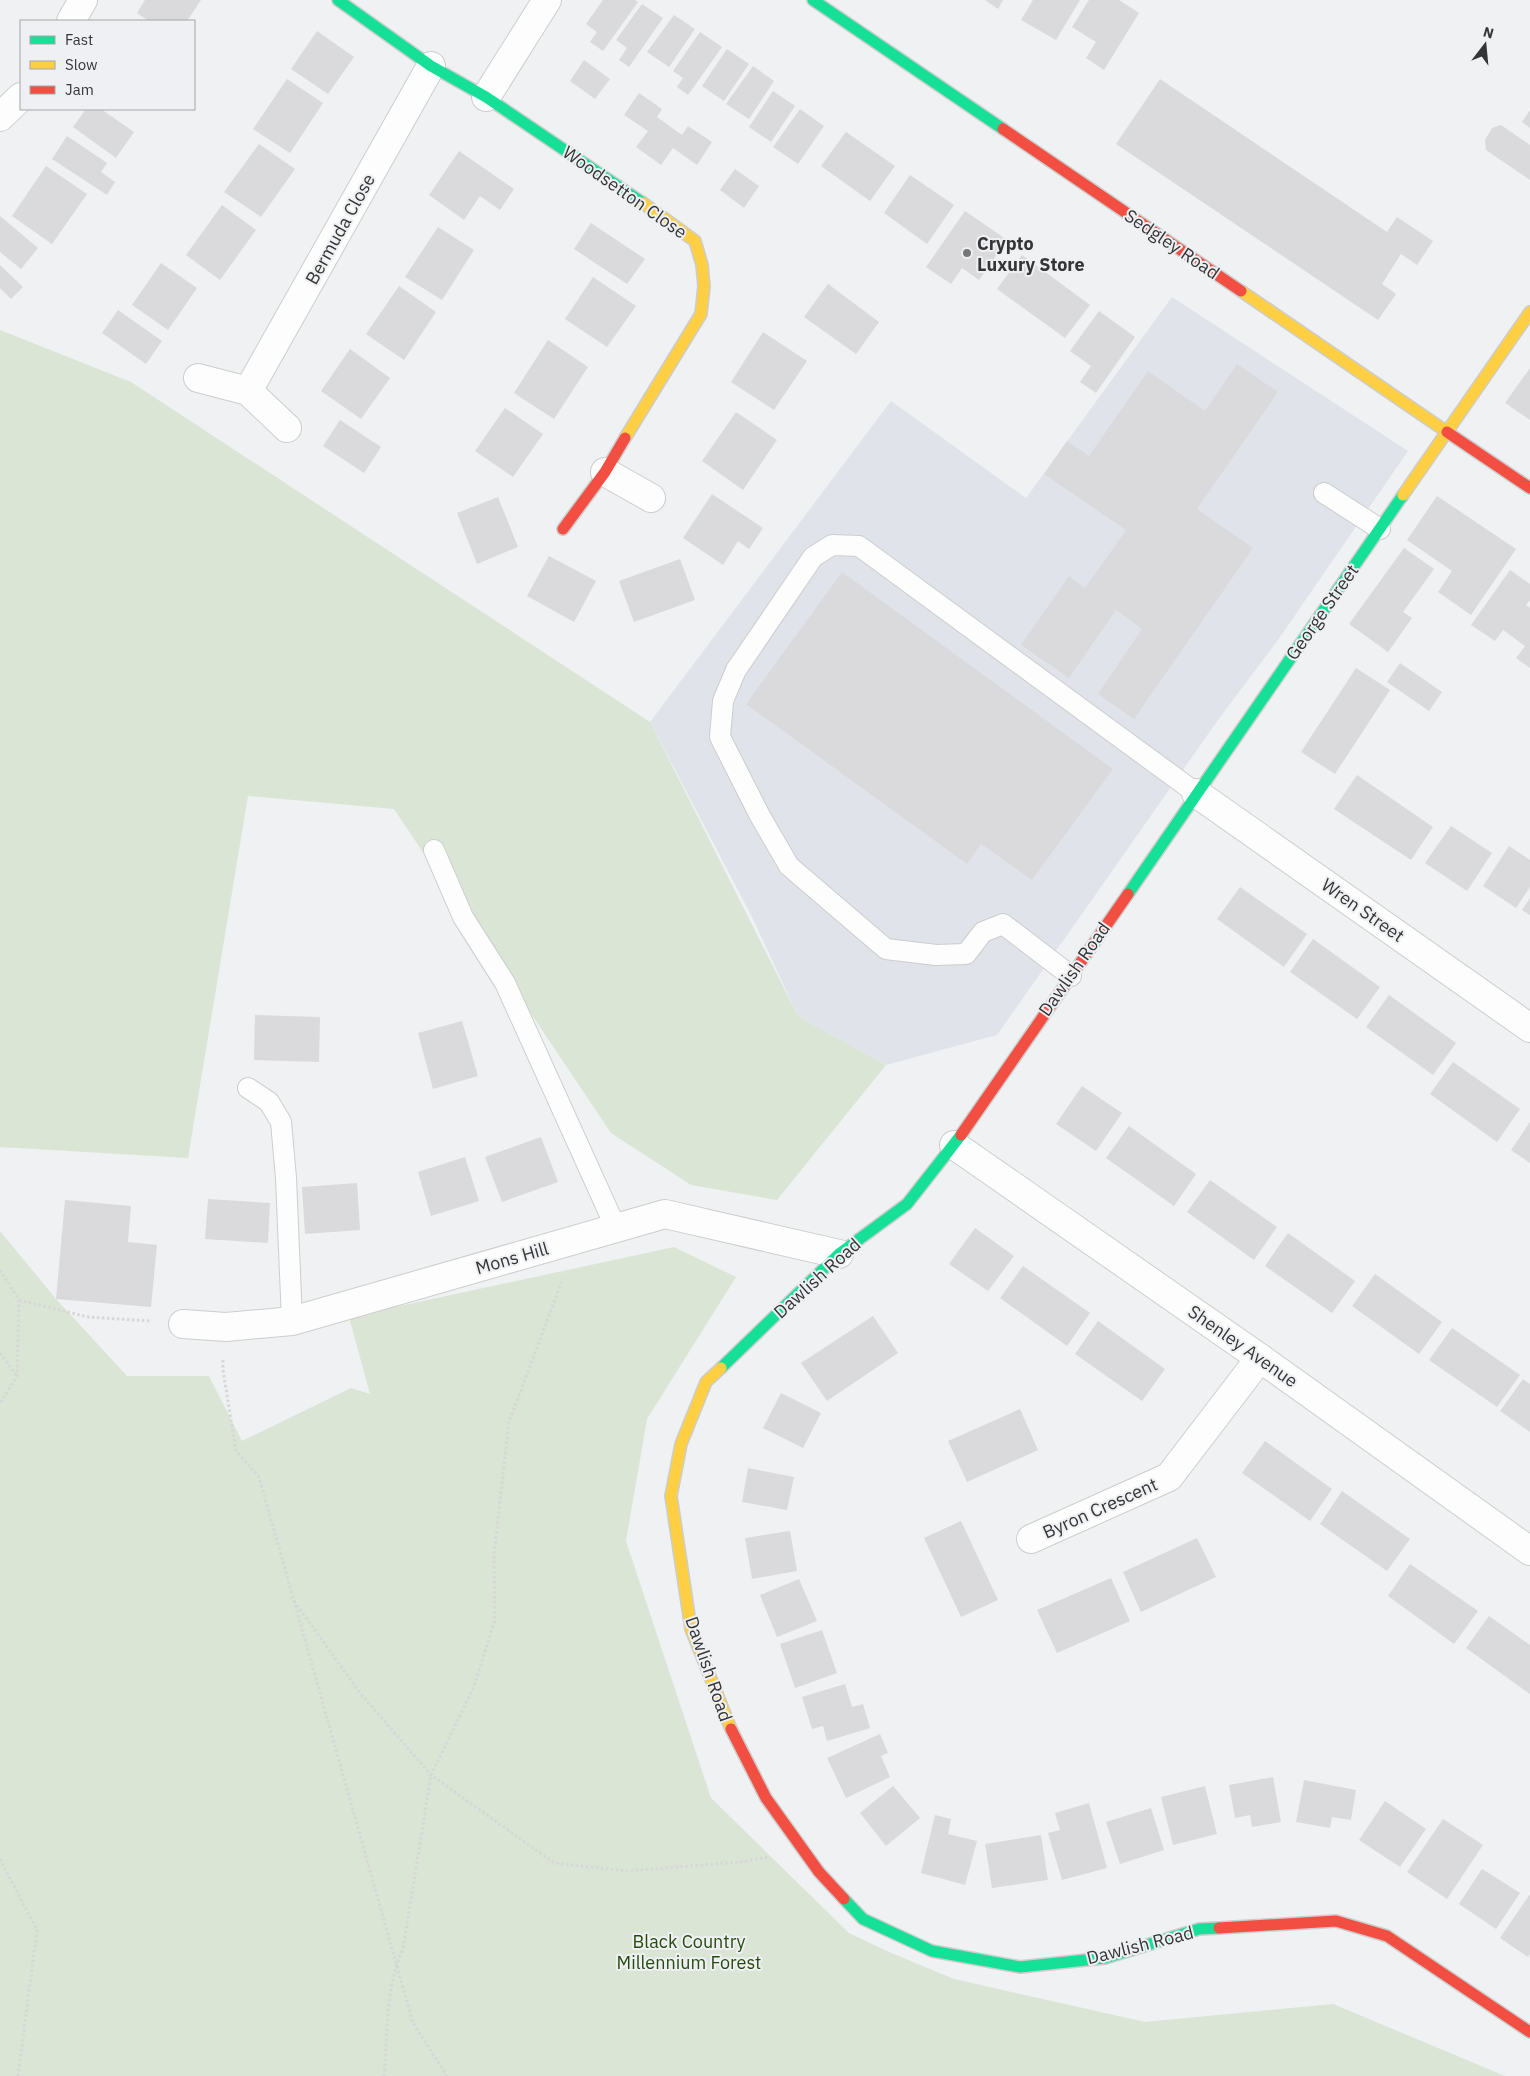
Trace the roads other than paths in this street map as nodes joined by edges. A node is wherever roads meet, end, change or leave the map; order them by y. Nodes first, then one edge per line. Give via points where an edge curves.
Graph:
1 (83, 0) edge
2 (338, 0) edge
3 (547, 0) edge
4 (813, 0) edge
5 (72, 20) edge
6 (431, 66) junction
7 (486, 97) junction
8 (20, 98) edge
9 (0, 116) edge
10 (1530, 312) edge
11 (198, 378) dead end
12 (248, 391) junction
13 (287, 428) dead end
14 (1448, 432) junction
15 (606, 472) junction
16 (1530, 488) edge
17 (1324, 493) dead end
18 (652, 498) dead end
19 (562, 529) dead end
20 (1380, 529) junction
21 (1196, 793) junction
22 (434, 850) dead end
23 (1071, 976) junction
24 (1530, 1028) edge
25 (248, 1088) dead end
26 (954, 1145) junction
27 (616, 1228) junction
28 (839, 1254) junction
29 (292, 1321) junction
30 (183, 1324) road end
31 (1260, 1358) junction
32 (1031, 1539) dead end
33 (1530, 1551) edge
34 (1530, 2032) edge

1 - 5 street
2 - 6 street, Woodsetton Close
3 - 7 street
4 - 14 street, Sedgley Road
6 - 7 street, Woodsetton Close
6 - 12 street, Bermuda Close
7 - 15 street, Woodsetton Close via 695,241 704,286 701,314
8 - 9 street
10 - 14 street, George Street
11 - 12 street
12 - 13 street
14 - 16 street, Sedgley Road
14 - 20 street, George Street
15 - 18 street
15 - 19 street, Woodsetton Close
17 - 20 lane
20 - 21 street, George Street
21 - 23 street, Dawlish Road
21 - 23 lane via 859,546 832,545 813,557 736,670 723,701 720,737 789,866 886,949 936,955 966,954 983,932 1002,924
21 - 24 street, Wren Street
22 - 27 lane via 463,918 505,983
23 - 26 street, Dawlish Road
25 - 29 lane via 269,1102 281,1122
26 - 28 street, Dawlish Road via 906,1204
26 - 31 street, Shenley Avenue
27 - 28 street, Mons Hill via 665,1214
27 - 29 street, Mons Hill
28 - 34 street, Dawlish Road via 706,1382 681,1444 671,1496 692,1629 725,1717 762,1790 819,1872 863,1918 932,1951 1020,1967 1105,1958 1199,1930 1336,1921 1387,1936
29 - 30 street, Mons Hill via 226,1327
31 - 32 street, Byron Crescent via 1169,1477
31 - 33 street, Shenley Avenue

